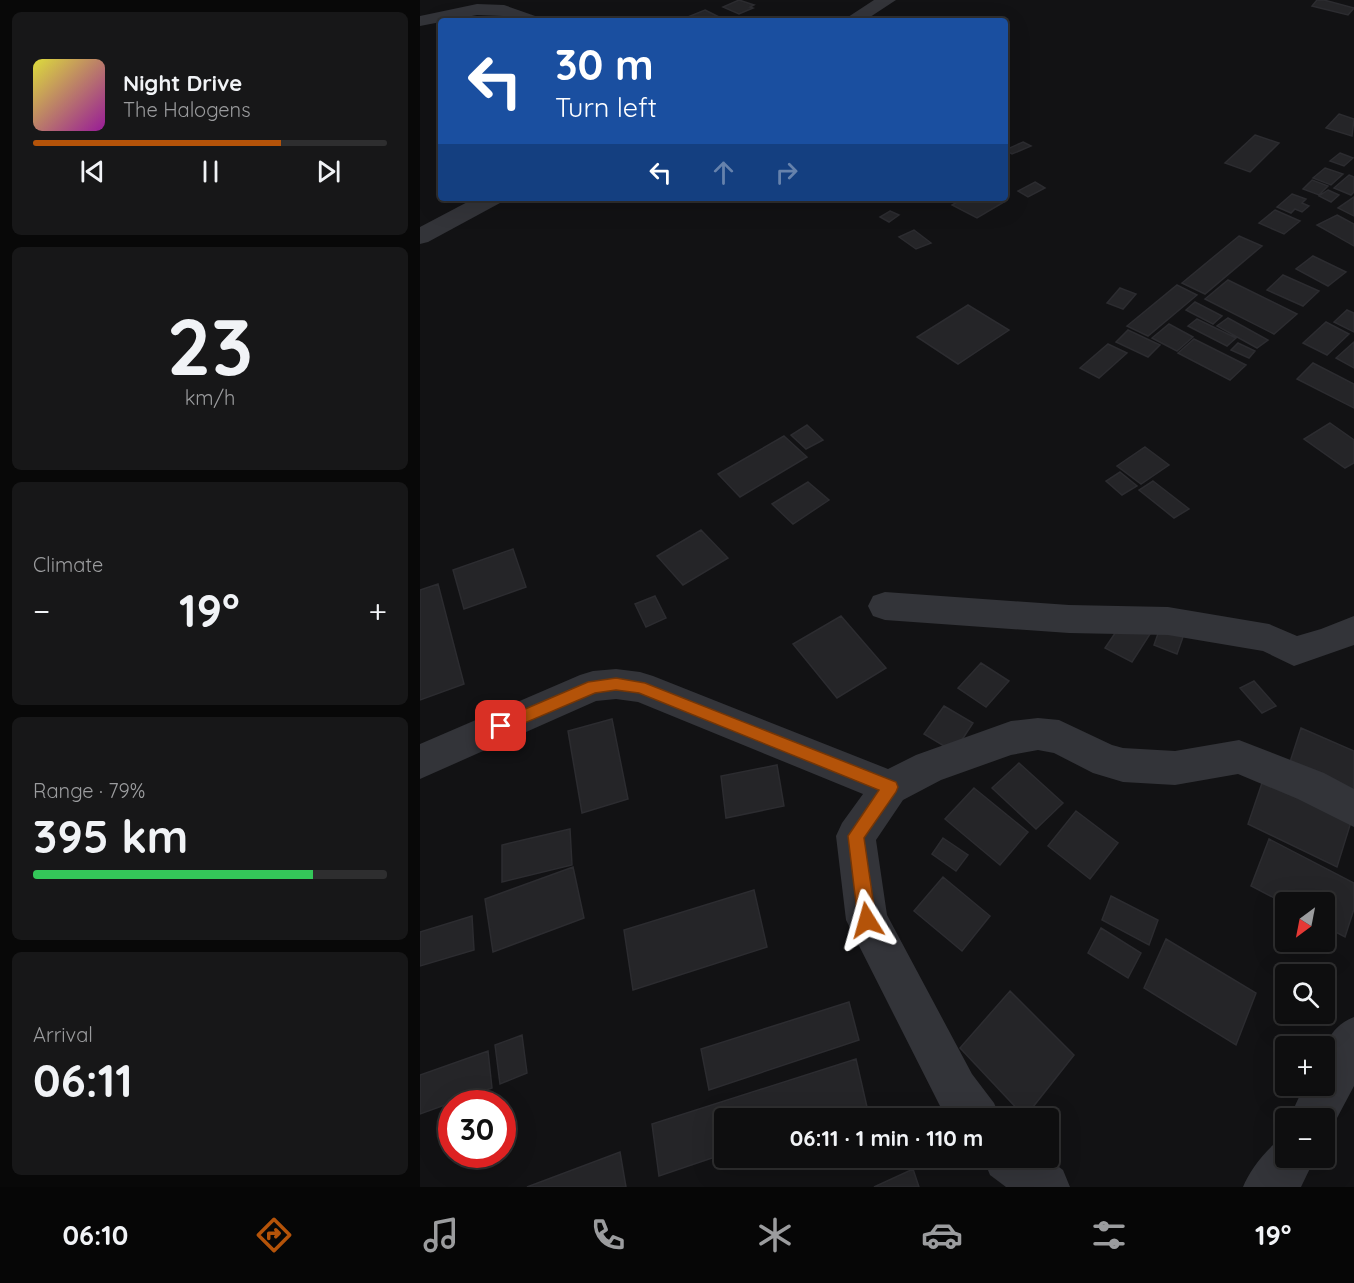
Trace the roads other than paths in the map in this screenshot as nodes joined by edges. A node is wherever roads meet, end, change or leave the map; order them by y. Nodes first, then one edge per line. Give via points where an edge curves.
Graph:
1 (887, 0) edge
2 (527, 18) edge
3 (856, 18) edge
4 (420, 21) edge
5 (486, 201) edge
6 (420, 237) edge
7 (885, 606) dead end
8 (1354, 630) edge
9 (420, 762) edge
10 (890, 787) junction
11 (1354, 809) edge
12 (1354, 1040) edge
13 (970, 1108) edge
14 (1318, 1108) edge
15 (1020, 1168) edge
16 (1286, 1168) edge
17 (1046, 1187) edge
18 (1267, 1187) edge

1 - 3 street
2 - 4 street via 500,7 468,9
5 - 6 street
7 - 8 street via 1068,619 1168,621 1269,638 1294,651
9 - 10 street via 593,686 616,684 640,687
10 - 11 street via 930,766 1011,738 1038,734 1059,737 1106,761 1123,765 1175,768 1239,757 1311,786
10 - 13 street via 856,836 867,920 956,1090
12 - 14 street
15 - 17 street
16 - 18 street

